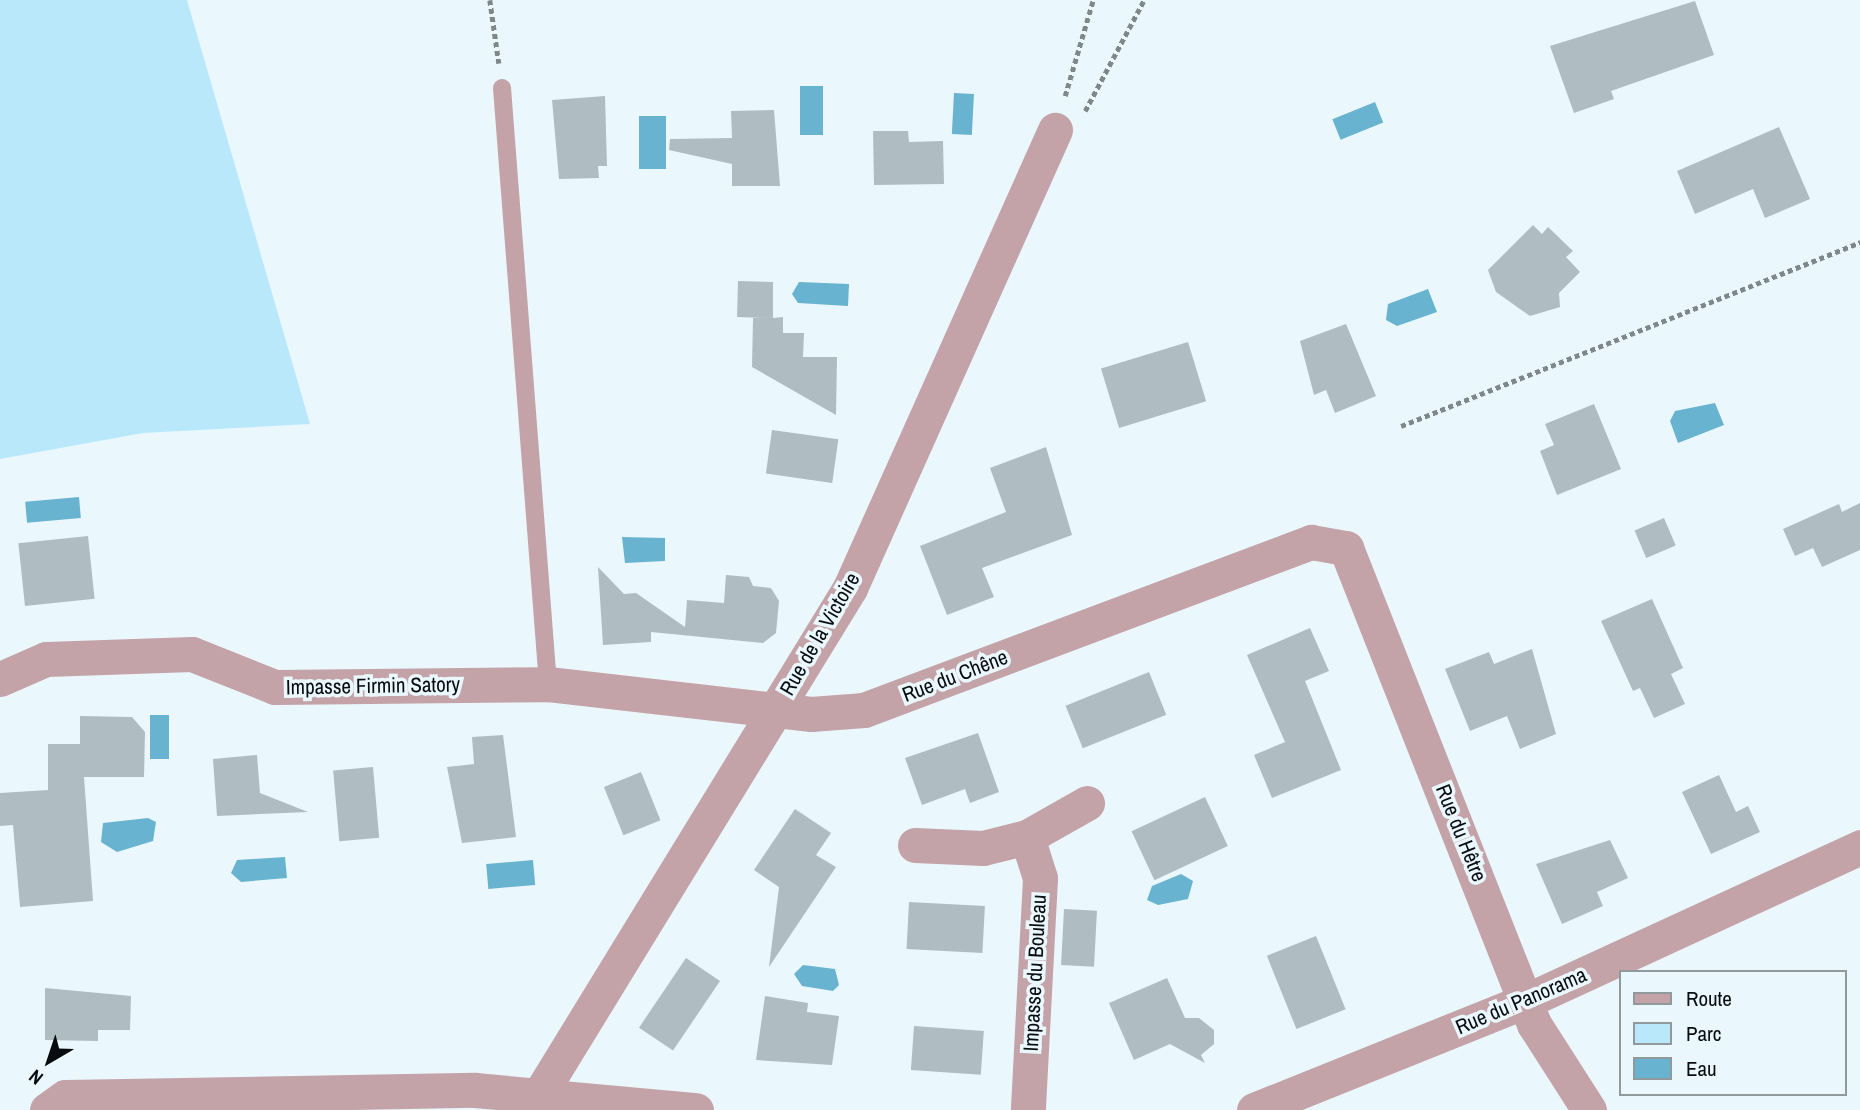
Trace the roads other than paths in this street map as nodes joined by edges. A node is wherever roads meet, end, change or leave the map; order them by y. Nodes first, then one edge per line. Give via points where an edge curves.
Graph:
1 (502, 88) road end
2 (1055, 130) road end
3 (1346, 548) joint
4 (0, 679) edge
5 (548, 684) junction
6 (776, 709) junction
7 (1087, 803) dead end
8 (1027, 837) junction
9 (915, 845) dead end
10 (1860, 847) edge
11 (1528, 1000) junction
12 (534, 1102) edge
13 (47, 1110) edge
14 (696, 1110) edge
15 (1028, 1110) edge
16 (1254, 1110) edge
17 (1589, 1110) edge

1 - 5 lane
2 - 6 street, Rue de la Victoire via 850,589
3 - 6 street, Rue du Chêne via 1311,542 864,710
3 - 11 street, Rue du Hêtre
4 - 5 street, Impasse Firmin Satory via 46,659 192,654 275,687
5 - 6 street, Rue du Chêne
6 - 12 street, Rue de la Victoire
7 - 8 street
8 - 9 street via 984,848
8 - 15 street, Impasse du Bouleau via 1040,878
10 - 11 street, Rue du Panorama
11 - 16 street, Rue du Panorama
11 - 17 street, Rue du Hêtre via 1548,1049
12 - 13 street via 65,1097
12 - 14 street

